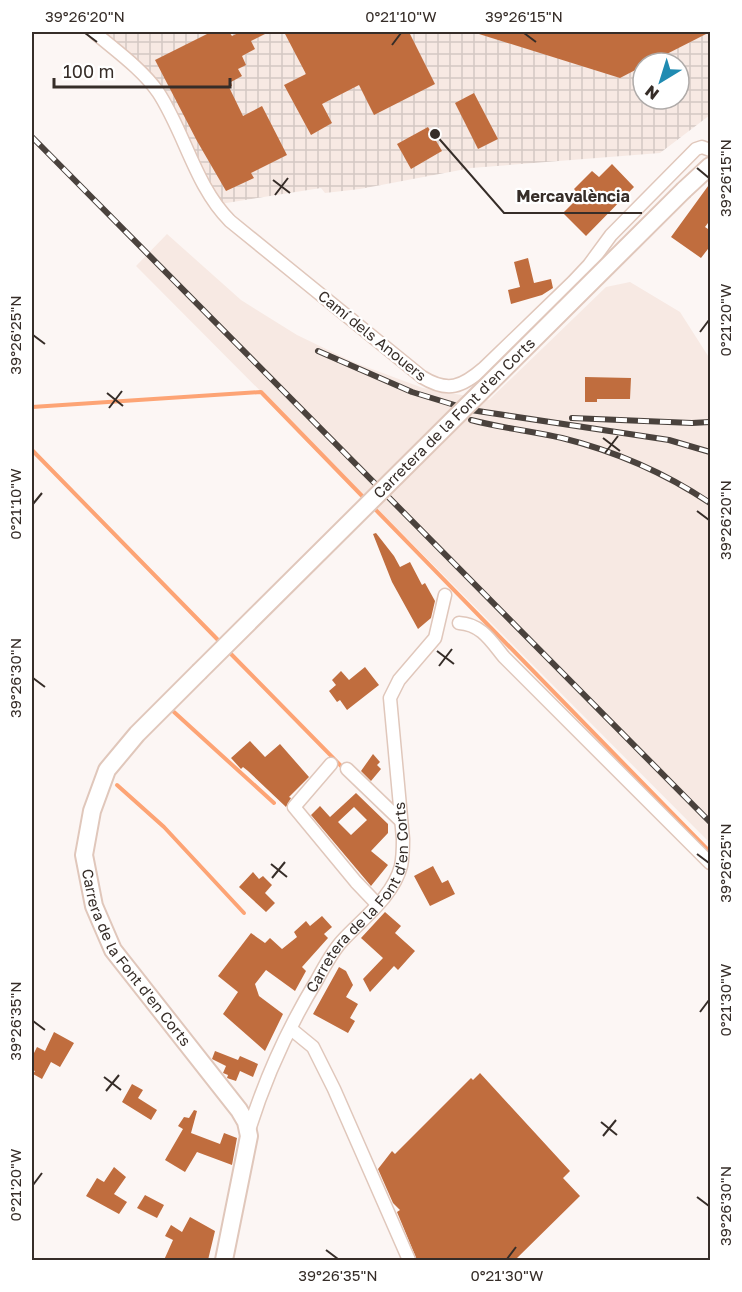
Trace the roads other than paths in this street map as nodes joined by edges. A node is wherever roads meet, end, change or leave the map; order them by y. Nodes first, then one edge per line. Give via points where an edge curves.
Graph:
1 (94, 32) edge
2 (711, 150) edge
3 (711, 166) edge
4 (445, 595) dead end
5 (459, 623) dead end
6 (199, 672) joint
7 (332, 764) dead end
8 (347, 769) dead end
9 (400, 820) junction
10 (711, 863) edge
11 (377, 904) junction
12 (291, 1029) junction
13 (249, 1130) junction
14 (224, 1260) edge
15 (409, 1260) edge

1 - 2 street, Camí dels Anouers via 159,94 206,188 230,222 422,377 442,387 472,379 573,282 611,235 696,148
3 - 6 street, Carretera de la Font d'en Corts, bridge
4 - 9 street, Carretera de la Font d'en Corts via 435,638 390,698
5 - 10 street via 483,632
6 - 13 street, Carrera de la Font d'en Corts via 136,734 107,770 92,811 84,855 94,906 113,950 239,1110
7 - 11 street via 294,807
8 - 9 street
9 - 11 street, Carretera de la Font d'en Corts via 401,866
11 - 12 street, Carretera de la Font d'en Corts via 340,944
12 - 13 street, Carretera de la Font d'en Corts
12 - 15 street via 313,1047
13 - 14 street

